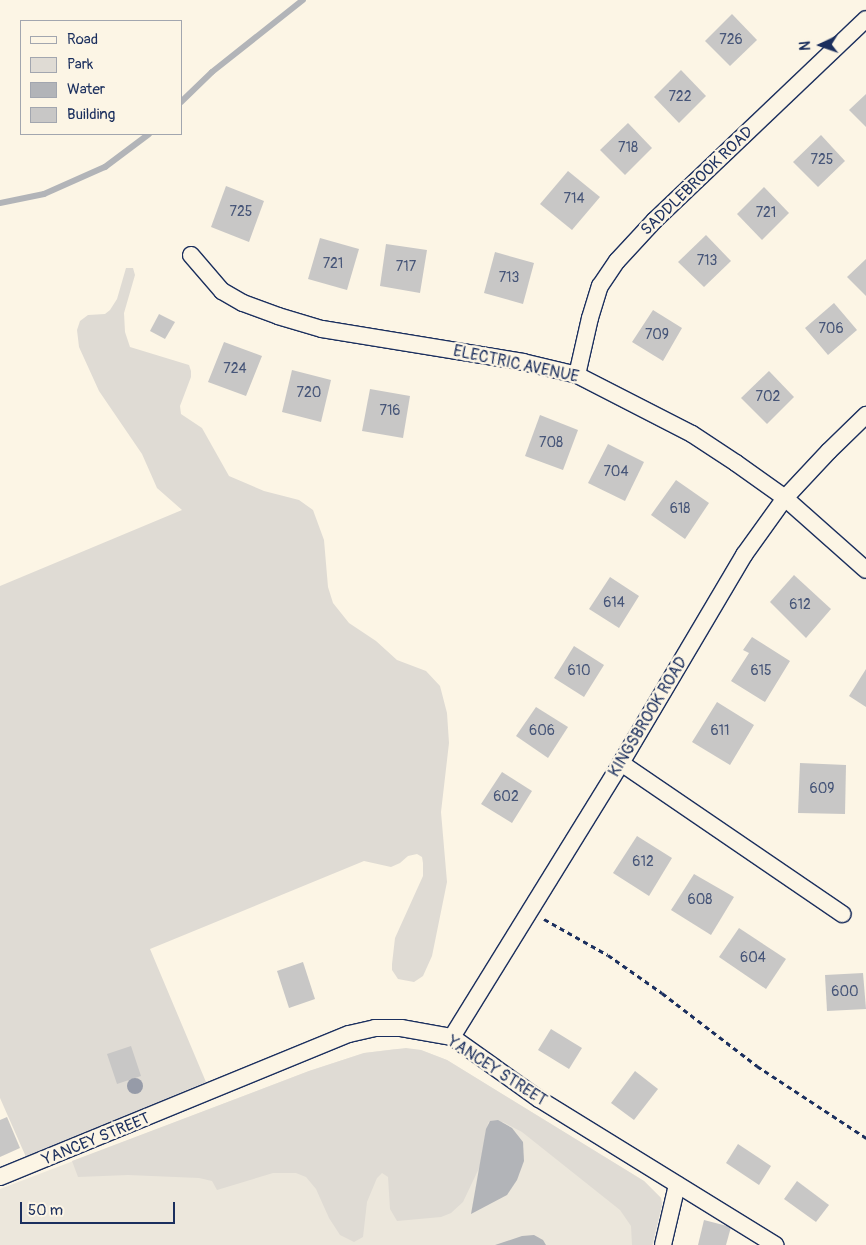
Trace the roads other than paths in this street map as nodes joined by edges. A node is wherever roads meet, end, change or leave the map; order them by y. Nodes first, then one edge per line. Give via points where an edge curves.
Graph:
1 (866, 19) edge
2 (191, 255) dead end
3 (577, 375) junction
4 (866, 415) edge
5 (785, 498) junction
6 (866, 570) edge
7 (621, 764) junction
8 (842, 914) dead end
9 (452, 1037) junction
10 (0, 1177) edge
11 (678, 1185) junction
12 (663, 1245) edge
13 (775, 1245) edge

1 - 3 street, SADDLEBROOK ROAD via 617,261 600,286
2 - 3 street, ELECTRIC AVENUE via 222,291 278,316 322,329 506,359
3 - 5 street, ELECTRIC AVENUE via 692,434
4 - 5 street, KINGSBROOK ROAD via 828,450
5 - 6 street, ELECTRIC AVENUE
5 - 7 street, KINGSBROOK ROAD via 744,555
7 - 8 street
7 - 9 street, KINGSBROOK ROAD
9 - 10 street, YANCEY STREET via 401,1028 375,1028 348,1034
9 - 11 street, YANCEY STREET via 540,1099
11 - 12 street
11 - 13 street, YANCEY STREET

